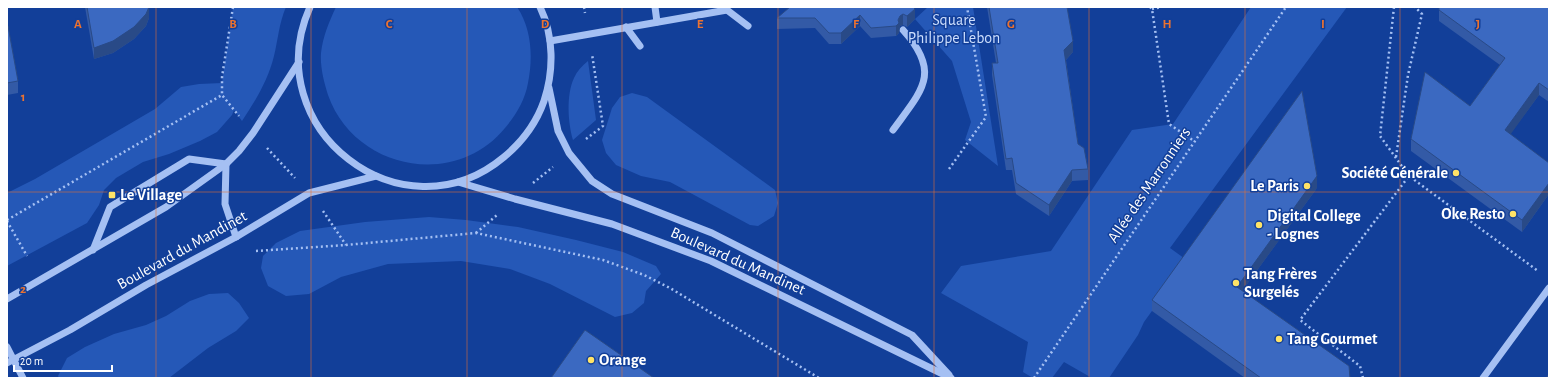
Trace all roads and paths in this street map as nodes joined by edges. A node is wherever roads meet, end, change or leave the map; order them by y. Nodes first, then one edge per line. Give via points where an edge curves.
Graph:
1 (310, 7) edge
2 (540, 7) edge
3 (655, 7) edge
4 (967, 7) edge
5 (1161, 7) edge
6 (1286, 7) edge
7 (1394, 7) edge
8 (1415, 7) edge
9 (727, 8) edge
10 (1151, 8) edge
11 (657, 22) junction
12 (748, 26) dead end
13 (626, 27) junction
14 (903, 30) edge
15 (550, 41) junction
16 (640, 46) dead end
17 (299, 62) junction
18 (548, 88) junction
19 (222, 95) dead end
20 (893, 130) dead end
21 (1194, 141) junction
22 (1396, 158) junction
23 (226, 164) junction
24 (948, 170) dead end
25 (376, 176) junction
26 (1409, 176) junction
27 (458, 182) junction
28 (7, 220) edge
29 (236, 237) junction
30 (93, 250) junction
31 (254, 251) dead end
32 (27, 256) dead end
33 (1543, 275) dead end
34 (1549, 288) edge
35 (7, 299) edge
36 (7, 347) edge
37 (10, 361) edge
38 (23, 378) edge
39 (819, 378) edge
40 (951, 378) edge
41 (1034, 378) edge
42 (1363, 378) edge
43 (1483, 378) edge

1 - 17 street via 300,40
2 - 15 street
3 - 11 street
4 - 24 path via 986,117
5 - 10 path
6 - 21 path, Allée des Marronniers
7 - 22 path via 1380,136
8 - 22 path via 1422,14 1408,75
9 - 11 street
9 - 12 street
10 - 21 path via 1169,124
11 - 13 street
13 - 15 street
13 - 16 street
14 - 20 street via 915,43 921,55 925,70 924,84
15 - 18 street
17 - 23 street via 253,133
17 - 25 street via 308,110 320,131 340,153 355,165
18 - 27 street via 541,110 516,148 479,174
18 - 40 street, Boulevard du Mandinet via 558,131 569,153 592,181 612,194 712,233 912,335
19 - 28 path
21 - 41 path, Allée des Marronniers
22 - 26 path
23 - 29 street via 225,204
23 - 30 street via 166,207
23 - 30 street via 189,159 110,207
25 - 27 street via 416,186
25 - 29 street, Boulevard du Mandinet via 309,193
26 - 33 path
26 - 42 path via 1300,320 1360,366
27 - 40 street, Boulevard du Mandinet via 612,224 711,261
28 - 32 path
29 - 37 street, Boulevard du Mandinet
30 - 35 street
31 - 39 path via 476,233 603,260 670,288
34 - 43 street
36 - 37 street
37 - 38 street

